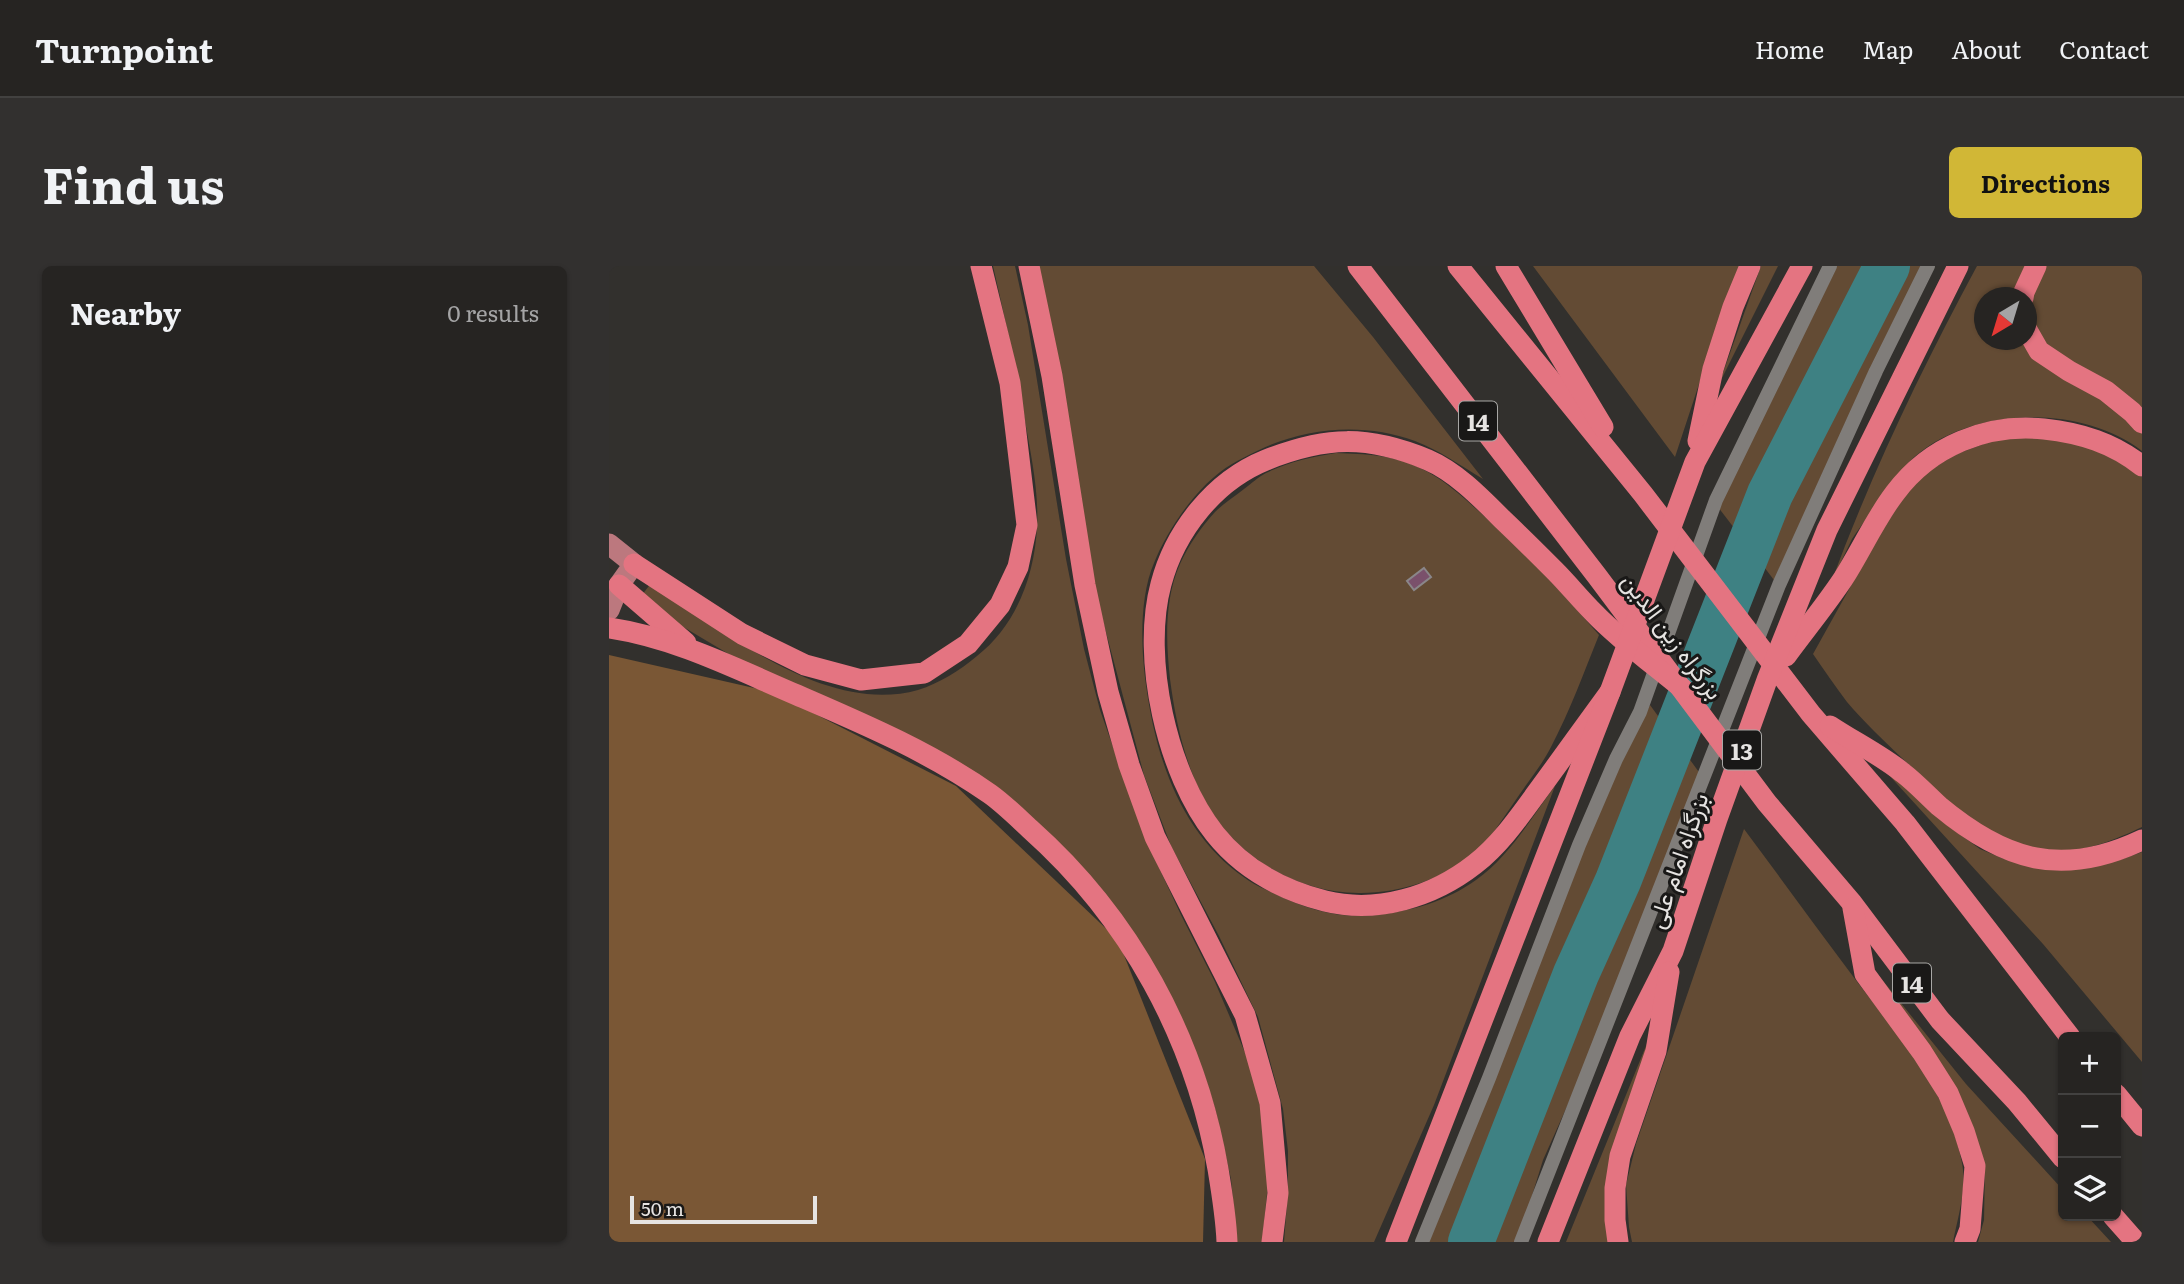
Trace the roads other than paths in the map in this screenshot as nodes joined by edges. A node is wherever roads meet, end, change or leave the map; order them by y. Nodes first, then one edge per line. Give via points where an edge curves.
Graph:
1 (981, 266) edge
2 (1028, 266) edge
3 (1358, 266) edge
4 (1458, 266) edge
5 (1506, 266) edge
6 (1750, 266) edge
7 (1802, 266) edge
8 (1829, 266) edge
9 (1928, 266) edge
10 (1958, 266) edge
11 (2036, 266) edge
12 (2026, 287) edge
13 (2037, 348) edge
14 (2142, 423) edge
15 (1695, 462) junction
16 (2142, 466) edge
17 (1643, 495) junction
18 (609, 544) edge
19 (634, 564) junction
20 (614, 581) edge
21 (609, 610) edge
22 (609, 628) edge
23 (695, 651) junction
24 (1767, 680) junction
25 (1683, 689) junction
26 (1610, 692) junction
27 (1811, 714) junction
28 (2142, 840) edge
29 (1852, 903) junction
30 (1673, 951) junction
31 (2066, 1032) edge
32 (2117, 1095) edge
33 (2142, 1126) edge
34 (2058, 1152) edge
35 (2117, 1221) edge
36 (1227, 1242) edge
37 (1272, 1242) edge
38 (1396, 1242) edge
39 (1422, 1242) edge
40 (1521, 1242) edge
41 (1548, 1242) edge
42 (1618, 1242) edge
43 (1965, 1242) edge
44 (2136, 1242) edge

1 - 19 highway via 1010,383 1027,525 1018,567 1000,605 968,645 923,673 861,680 805,665 742,634
2 - 37 highway via 1052,376 1085,585 1129,765 1155,837 1245,1015 1270,1103 1278,1193
3 - 25 highway, بزرگراه زین الدین / 14
4 - 17 highway
5 - 17 highway
6 - 15 highway via 1713,369
7 - 15 highway
8 - 39 lane via 1716,500 1640,712 1579,845
9 - 40 lane via 1779,585
10 - 24 highway, بزرگراه امام علی / 13 via 1827,530
11 - 12 highway
13 - 14 highway via 2106,391
15 - 26 highway
16 - 24 highway via 2107,443 2076,433 2027,427 1957,442 1907,478 1893,495 1842,580
17 - 27 highway
18 - 19 main road
19 - 20 main road
20 - 21 main road
20 - 23 highway
22 - 23 highway via 642,633
23 - 36 highway via 937,760 992,795 1051,847 1103,905 1149,973 1182,1041 1211,1127
24 - 30 highway, بزرگراه امام علی / 13
25 - 26 highway via 1596,615 1484,500 1434,463 1368,443 1316,444 1239,474 1209,498 1187,528 1166,566 1157,603 1159,695 1187,790 1215,834 1262,877 1299,894 1338,904 1375,906 1414,897 1445,885 1475,864 1496,846
25 - 29 highway, بزرگراه زین الدین / 14 via 1767,803
26 - 38 highway
27 - 28 highway via 1903,772 1975,833 2014,853 2077,860
27 - 31 highway via 1905,824
29 - 34 highway, بزرگراه زین الدین / 14 via 1940,1020
29 - 43 highway via 1865,974 1948,1093 1964,1131 1975,1166
30 - 41 highway, بزرگراه امام علی / 13 via 1630,1036
30 - 42 highway via 1656,1051 1620,1156 1615,1188
32 - 33 highway
35 - 44 highway

